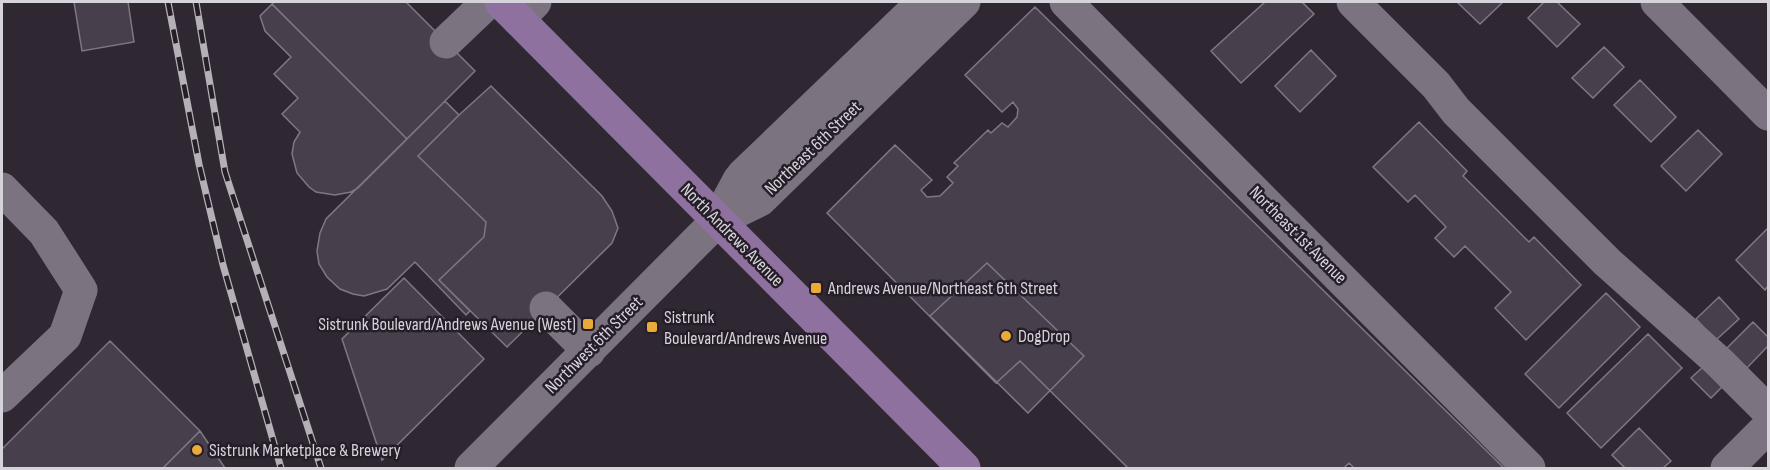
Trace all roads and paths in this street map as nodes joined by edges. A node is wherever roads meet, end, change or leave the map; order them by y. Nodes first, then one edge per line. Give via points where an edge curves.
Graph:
1 (488, 2) edge
2 (923, 2) edge
3 (964, 2) edge
4 (1066, 2) edge
5 (1353, 2) edge
6 (1657, 2) edge
7 (518, 7) edge
8 (446, 42) dead end
9 (1768, 114) edge
10 (2, 189) edge
11 (717, 221) junction
12 (546, 308) dead end
13 (589, 351) junction
14 (2, 396) edge
15 (1768, 411) edge
16 (1768, 427) edge
17 (471, 468) edge
18 (964, 468) edge
19 (1529, 468) edge
20 (1727, 468) edge

1 - 8 street
2 - 11 street, Northeast 6th Street via 743,175
3 - 11 street, Northeast 6th Street via 760,200
4 - 19 street, Northeast 1st Avenue
5 - 15 street via 1607,262
6 - 9 street
7 - 11 main road, North Andrews Avenue
10 - 14 street via 44,232 81,290 65,336
11 - 13 street, Northwest 6th Street
11 - 18 main road, North Andrews Avenue
12 - 13 street
13 - 17 street, Northwest 6th Street
16 - 20 street

